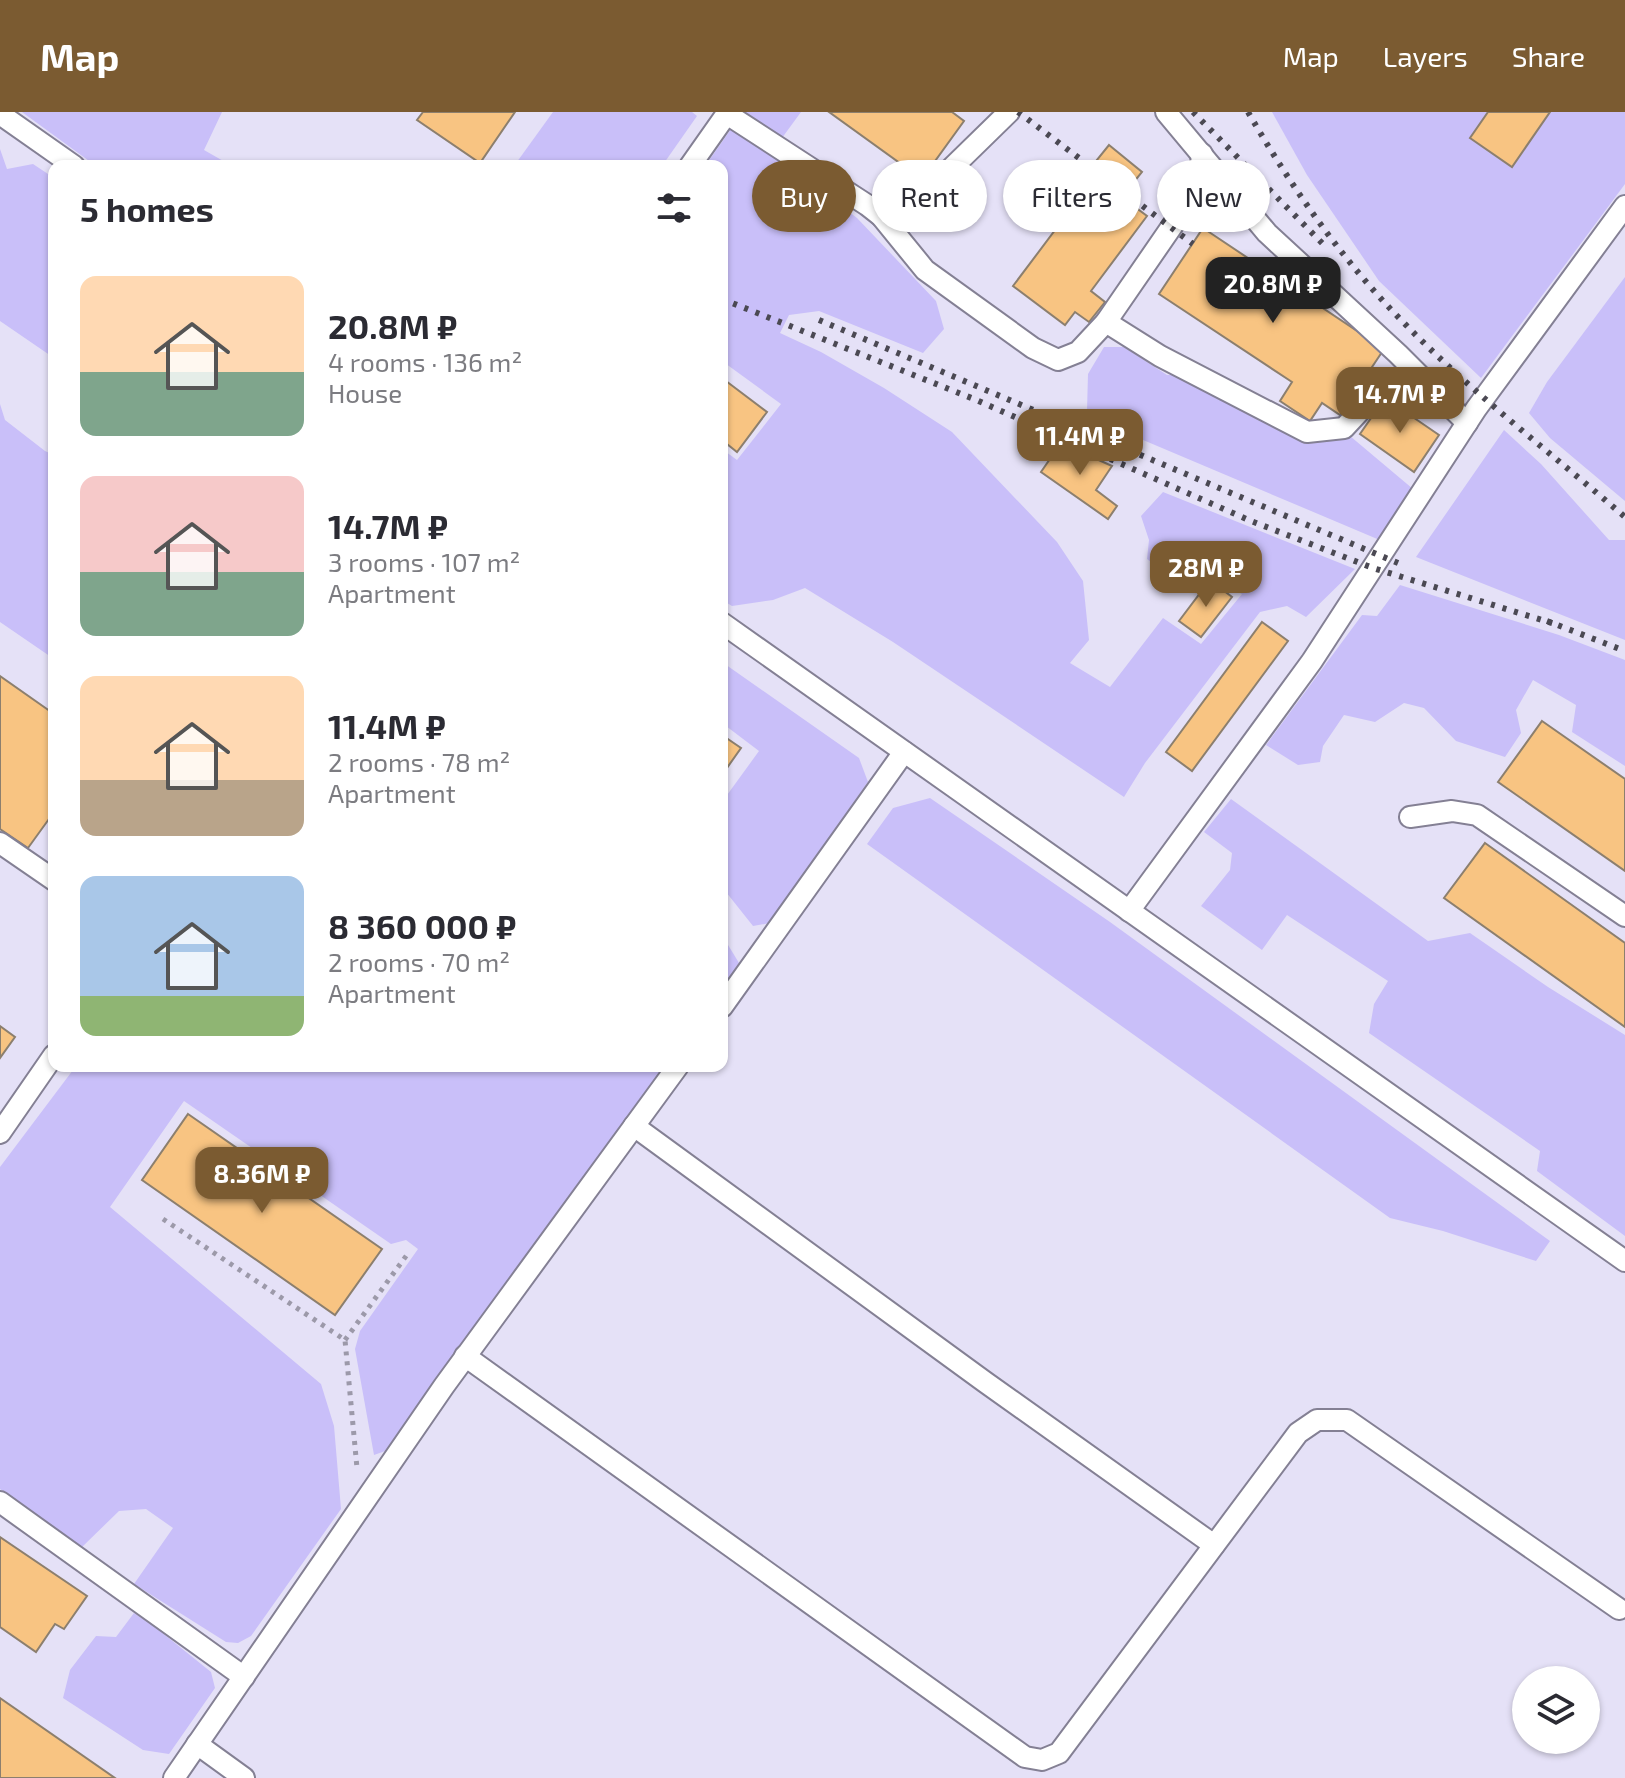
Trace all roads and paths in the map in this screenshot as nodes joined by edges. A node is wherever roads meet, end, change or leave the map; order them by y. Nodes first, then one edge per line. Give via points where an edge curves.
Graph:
1 (1009, 112) edge
2 (1166, 112) edge
3 (728, 113) edge
4 (0, 114) edge
5 (1202, 154) junction
6 (65, 160) edge
7 (694, 160) edge
8 (960, 160) edge
9 (1625, 206) edge
10 (872, 210) edge
11 (894, 232) edge
12 (1106, 322) junction
13 (1437, 392) junction
14 (1467, 423) junction
15 (728, 627) edge
16 (904, 752) junction
17 (1410, 817) dead end
18 (0, 843) edge
19 (48, 876) edge
20 (1129, 911) junction
21 (1625, 916) edge
22 (728, 999) edge
23 (48, 1064) edge
24 (674, 1072) edge
25 (634, 1126) junction
26 (0, 1133) edge
27 (163, 1219) dead end
28 (409, 1252) dead end
29 (1625, 1261) edge
30 (345, 1340) junction
31 (465, 1356) junction
32 (0, 1502) edge
33 (360, 1507) junction
34 (1214, 1545) junction
35 (1619, 1609) dead end
36 (244, 1677) junction
37 (197, 1744) junction
38 (174, 1778) edge
39 (244, 1778) edge

1 - 8 lane
2 - 5 lane
3 - 7 lane
3 - 10 lane
4 - 6 lane
5 - 12 lane via 1199,187
5 - 13 lane via 1267,233
9 - 14 lane
11 - 12 lane via 925,270 1033,348 1058,360 1078,352
12 - 13 lane via 1307,432 1344,428 1383,386
13 - 14 lane
14 - 20 lane via 1312,661
15 - 16 lane
16 - 20 lane
16 - 22 lane
17 - 21 lane via 1452,811 1477,815
18 - 19 lane
20 - 29 lane
23 - 26 lane
24 - 25 lane
25 - 31 lane
25 - 34 lane
27 - 30 path
28 - 30 path
30 - 33 path
31 - 33 lane
31 - 34 lane via 1025,1757 1042,1760 1059,1753
32 - 36 lane
33 - 36 lane
34 - 35 lane via 1298,1433 1317,1420 1347,1420
36 - 37 lane
37 - 38 lane
37 - 39 lane

